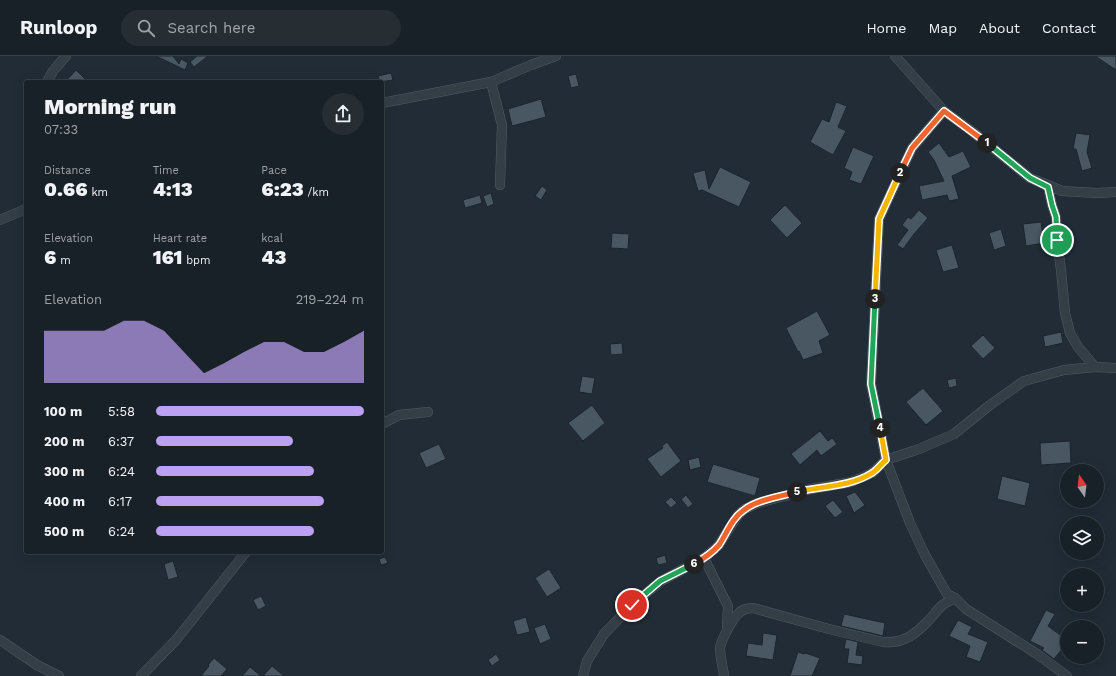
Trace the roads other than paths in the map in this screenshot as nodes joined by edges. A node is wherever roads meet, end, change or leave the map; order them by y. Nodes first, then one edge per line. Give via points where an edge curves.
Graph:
1 (66, 56) edge
2 (556, 56) edge
3 (895, 56) edge
4 (48, 80) edge
5 (491, 82) junction
6 (384, 103) edge
7 (944, 111) junction
8 (500, 185) dead end
9 (1048, 187) junction
10 (1116, 192) edge
11 (24, 210) edge
12 (0, 220) edge
13 (1095, 367) junction
14 (1116, 368) edge
15 (428, 412) dead end
16 (384, 423) edge
17 (886, 460) junction
18 (244, 554) edge
19 (704, 558) junction
20 (955, 598) junction
21 (727, 633) junction
22 (0, 640) edge
23 (59, 676) edge
24 (141, 676) edge
25 (583, 676) edge
26 (724, 676) edge
27 (1067, 676) edge

1 - 4 street
2 - 5 street
3 - 7 street
5 - 6 street
5 - 8 street via 502,125
7 - 9 street via 1030,178
7 - 17 street via 912,148 879,219 871,384
9 - 10 street via 1062,191
9 - 13 street via 1056,217 1066,320 1078,347
11 - 12 street
13 - 14 street
13 - 17 street via 1064,370 1024,381 954,434
15 - 16 street via 399,415
17 - 19 street via 872,473 851,482 811,489 745,509 738,515 718,546
17 - 20 street via 925,555 947,594
18 - 24 street via 176,640
19 - 21 street via 728,606
19 - 25 street via 660,581 632,605 604,634 587,661
20 - 21 street via 944,604 909,638 899,642 883,642 753,608 738,613
20 - 27 street via 966,610 1037,654
21 - 26 street via 720,650
22 - 23 street via 37,665

